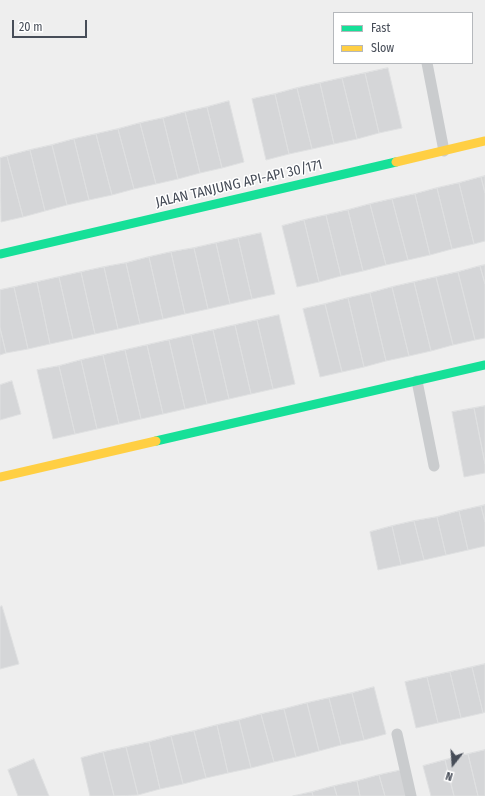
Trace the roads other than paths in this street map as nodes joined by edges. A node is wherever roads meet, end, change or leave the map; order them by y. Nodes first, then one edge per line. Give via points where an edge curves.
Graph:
1 (427, 64) edge
2 (485, 141) edge
3 (444, 150) junction
4 (0, 254) edge
5 (485, 365) edge
6 (417, 380) junction
7 (434, 466) dead end
8 (0, 477) edge
9 (397, 734) dead end
10 (411, 796) edge

1 - 3 lane
2 - 3 street, JALAN TANJUNG API-API 30/171
3 - 4 street, JALAN TANJUNG API-API 30/171
5 - 6 street
6 - 7 lane
6 - 8 street
9 - 10 lane

